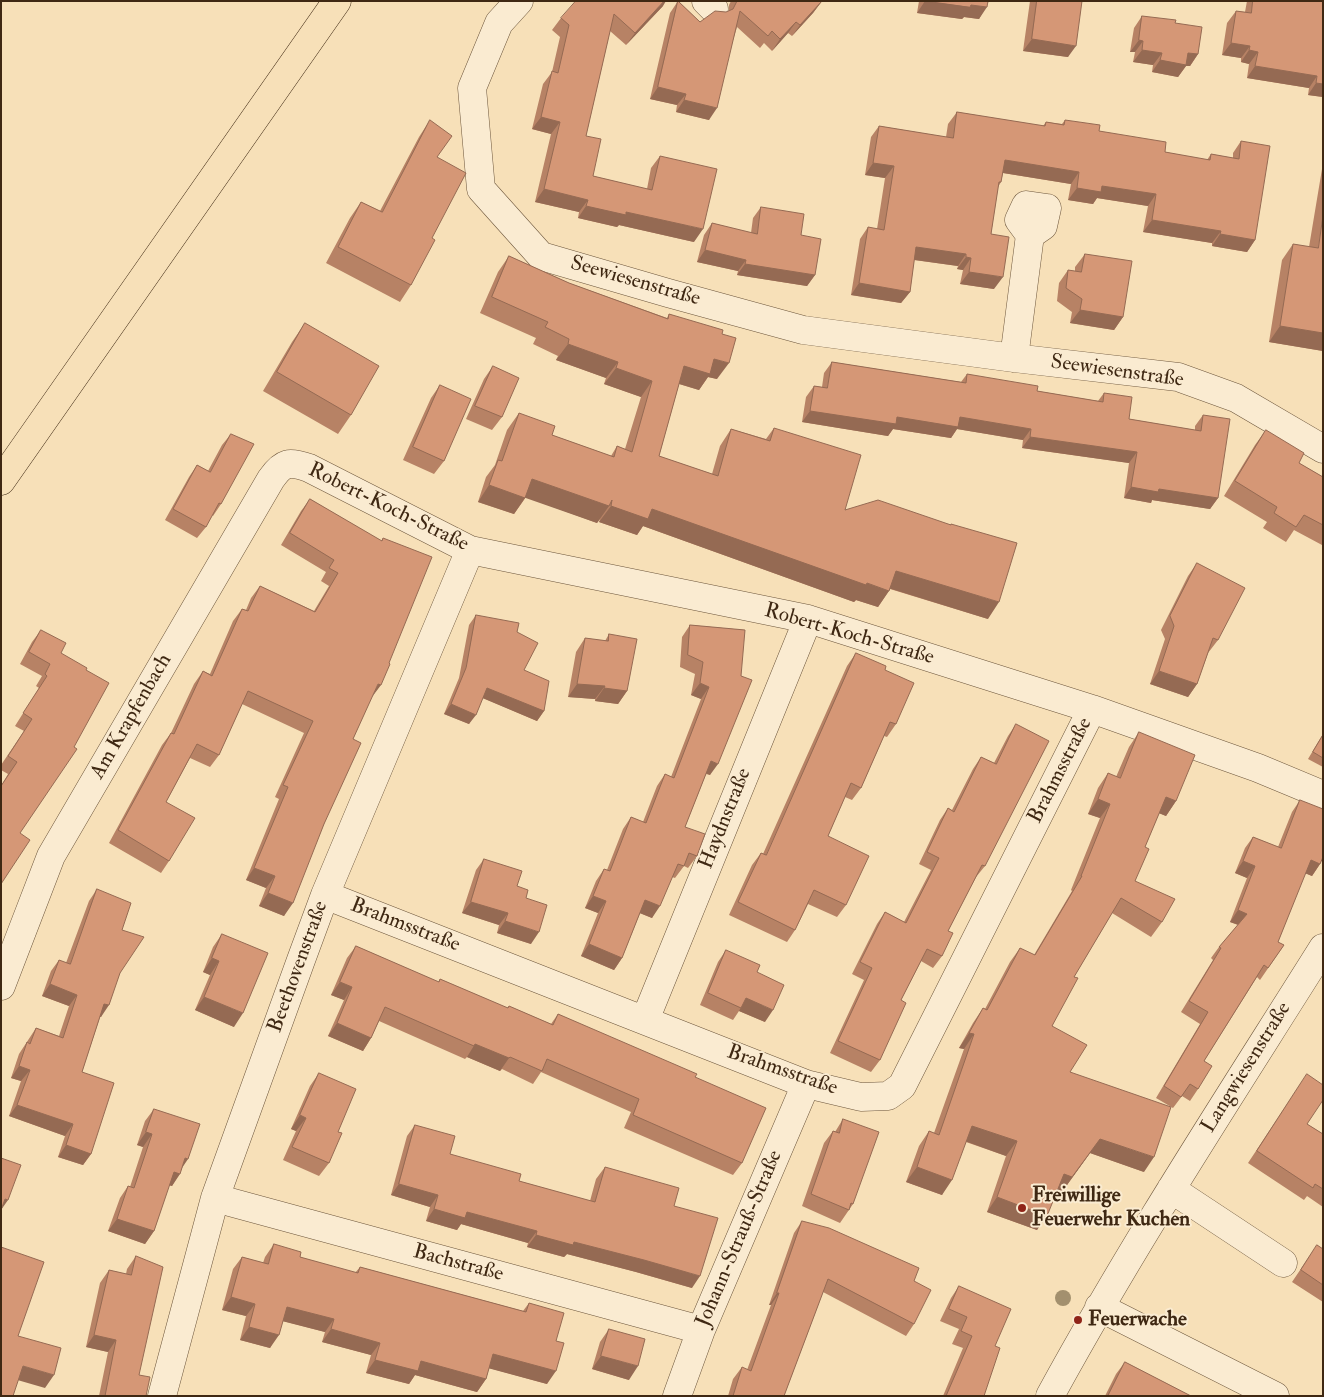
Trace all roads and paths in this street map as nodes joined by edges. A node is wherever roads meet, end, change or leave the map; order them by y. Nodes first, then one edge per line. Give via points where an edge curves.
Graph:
1 (337, 1) edge
2 (519, 1) edge
3 (1030, 235) dead end
4 (1014, 358) junction
5 (1323, 449) edge
6 (288, 463) joint
7 (1, 481) edge
8 (470, 550) junction
9 (808, 619) junction
10 (1092, 709) junction
11 (1323, 795) edge
12 (326, 895) junction
13 (1323, 948) edge
14 (1, 986) edge
15 (645, 1020) junction
16 (806, 1084) junction
17 (1170, 1189) junction
18 (215, 1198) junction
19 (1283, 1263) dead end
20 (1099, 1307) junction
21 (701, 1330) junction
22 (162, 1396) edge
23 (677, 1396) edge
24 (1050, 1396) edge
25 (1275, 1396) edge

1 - 7 main road
2 - 4 street, Seewiesenstraße via 499,23 472,88 481,189 541,256 804,330
3 - 4 street
4 - 5 street, Seewiesenstraße via 1178,377 1236,398
6 - 8 street, Robert-Koch-Straße via 309,468
6 - 14 street, Am Krapfenbach via 271,479 51,856
8 - 9 street, Robert-Koch-Straße
8 - 12 street, Beethovenstraße
9 - 10 street, Robert-Koch-Straße
9 - 15 street, Haydnstraße
10 - 11 street, Robert-Koch-Straße via 1258,768
10 - 16 street, Brahmsstraße via 902,1086 888,1096 861,1097
12 - 15 street, Brahmsstraße
12 - 18 street, Beethovenstraße
13 - 17 street, Langwiesenstraße
15 - 16 street, Brahmsstraße
16 - 21 street, Johann-Strauß-Straße
17 - 19 street
17 - 20 street, Langwiesenstraße
18 - 21 street, Bachstraße
18 - 22 street, Beethovenstraße
20 - 24 street, Langwiesenstraße
20 - 25 street
21 - 23 street, Johann-Strauß-Straße

